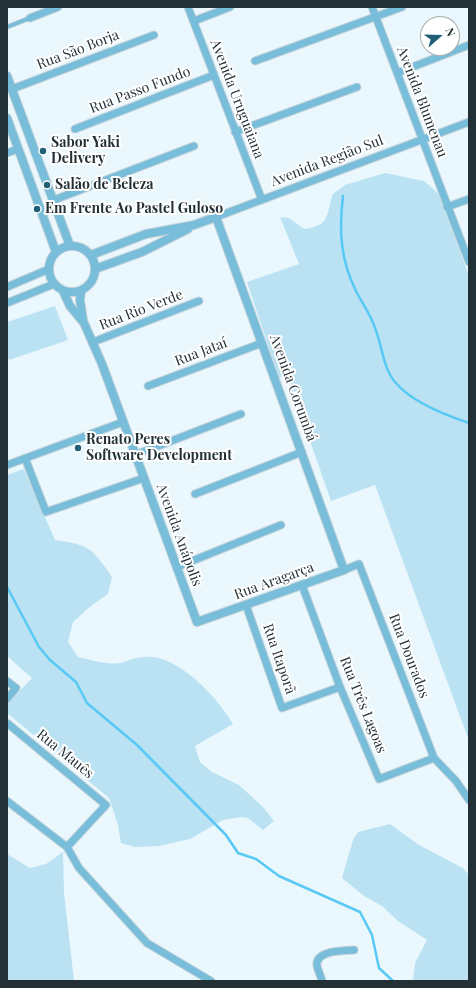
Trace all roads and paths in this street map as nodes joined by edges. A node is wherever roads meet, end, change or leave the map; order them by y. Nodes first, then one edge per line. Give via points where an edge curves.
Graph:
1 (58, 7) edge
2 (188, 7) edge
3 (230, 7) edge
4 (372, 7) edge
5 (402, 7) edge
6 (376, 17) junction
7 (30, 18) joint
8 (194, 21) junction
9 (7, 27) edge
10 (154, 35) dead end
11 (469, 45) edge
12 (255, 62) dead end
13 (397, 73) junction
14 (214, 75) junction
15 (7, 76) edge
16 (357, 87) dead end
17 (12, 89) junction
18 (7, 118) edge
19 (469, 122) edge
20 (75, 129) dead end
21 (235, 132) junction
22 (423, 139) junction
23 (194, 146) dead end
24 (18, 149) junction
25 (7, 153) edge
26 (469, 199) edge
27 (54, 200) junction
28 (262, 200) junction
29 (448, 207) junction
30 (216, 217) junction
31 (194, 225) junction
32 (70, 246) junction
33 (56, 252) junction
34 (91, 255) junction
35 (468, 262) edge
36 (49, 269) junction
37 (95, 269) junction
38 (54, 284) junction
39 (7, 287) edge
40 (63, 291) junction
41 (81, 291) junction
42 (199, 301) dead end
43 (7, 303) edge
44 (84, 323) junction
45 (93, 342) junction
46 (262, 343) junction
47 (148, 386) dead end
48 (241, 414) dead end
49 (123, 422) junction
50 (302, 452) junction
51 (135, 455) junction
52 (25, 458) junction
53 (7, 465) edge
54 (144, 478) junction
55 (195, 494) dead end
56 (281, 525) dead end
57 (359, 564) joint
58 (177, 567) junction
59 (344, 570) junction
60 (302, 585) junction
61 (246, 605) junction
62 (197, 622) joint
63 (7, 681) edge
64 (340, 687) junction
65 (7, 699) edge
66 (7, 723) edge
67 (434, 758) junction
68 (469, 800) edge
69 (7, 802) edge
70 (67, 847) junction
71 (354, 950) dead end
72 (211, 981) edge
73 (322, 981) edge

1 - 7 street
2 - 8 street, Avenida Uruguaiana
3 - 8 street
4 - 6 street, Avenida Blumenau
5 - 6 street
6 - 12 street
6 - 13 street, Avenida Blumenau
7 - 9 lane
8 - 14 street, Avenida Uruguaiana
10 - 17 street, Rua São Borja
11 - 13 street
13 - 22 street, Avenida Blumenau
14 - 20 street, Rua Passo Fundo
14 - 21 street, Avenida Uruguaiana
15 - 17 street
16 - 21 street
17 - 27 street
18 - 24 street
19 - 22 street, Avenida Região Sul
21 - 28 street, Avenida Uruguaiana
22 - 28 street, Avenida Região Sul
22 - 29 street, Avenida Blumenau
23 - 27 street
24 - 25 street
24 - 33 street
26 - 29 street
27 - 32 street
28 - 30 street, Avenida Região Sul
29 - 35 street, Avenida Blumenau
30 - 31 street, Avenida Região Sul
30 - 46 street, Avenida Corumbá
31 - 34 street, Avenida Região Sul via 146,234
31 - 37 street, Avenida Região Sul via 142,252
32 - 33 street
32 - 34 street via 82,248
33 - 36 street
34 - 37 street
36 - 38 street
36 - 39 street
37 - 41 street via 92,281
38 - 40 street
38 - 43 street
40 - 41 street
40 - 44 street, Avenida Anápolis via 70,306
41 - 44 street, Avenida Anápolis
42 - 45 street, Rua Rio Verde
44 - 45 street, Avenida Anápolis
45 - 49 street, Avenida Anápolis
46 - 47 street, Rua Jataí
46 - 50 street, Avenida Corumbá
48 - 51 street
49 - 51 street, Avenida Anápolis
49 - 52 street
50 - 55 street
50 - 59 street, Avenida Corumbá
51 - 54 street, Avenida Anápolis
52 - 53 street
52 - 54 street via 46,512
54 - 58 street, Avenida Anápolis
56 - 58 street
57 - 59 street, Rua Aragarça
57 - 67 street, Rua Dourados
58 - 62 street, Avenida Anápolis
59 - 60 street, Rua Aragarça
60 - 61 street, Rua Aragarça
60 - 64 street, Rua Três Lagoas
61 - 62 street, Rua Aragarça
61 - 64 street, Rua Itaporã via 282,708
63 - 65 street via 16,688
64 - 67 street, Rua Três Lagoas via 379,779
66 - 70 street, Rua Mauês via 106,805
67 - 68 street via 456,781
69 - 70 street
70 - 72 street via 79,868 147,943
71 - 73 street via 323,955 317,965

